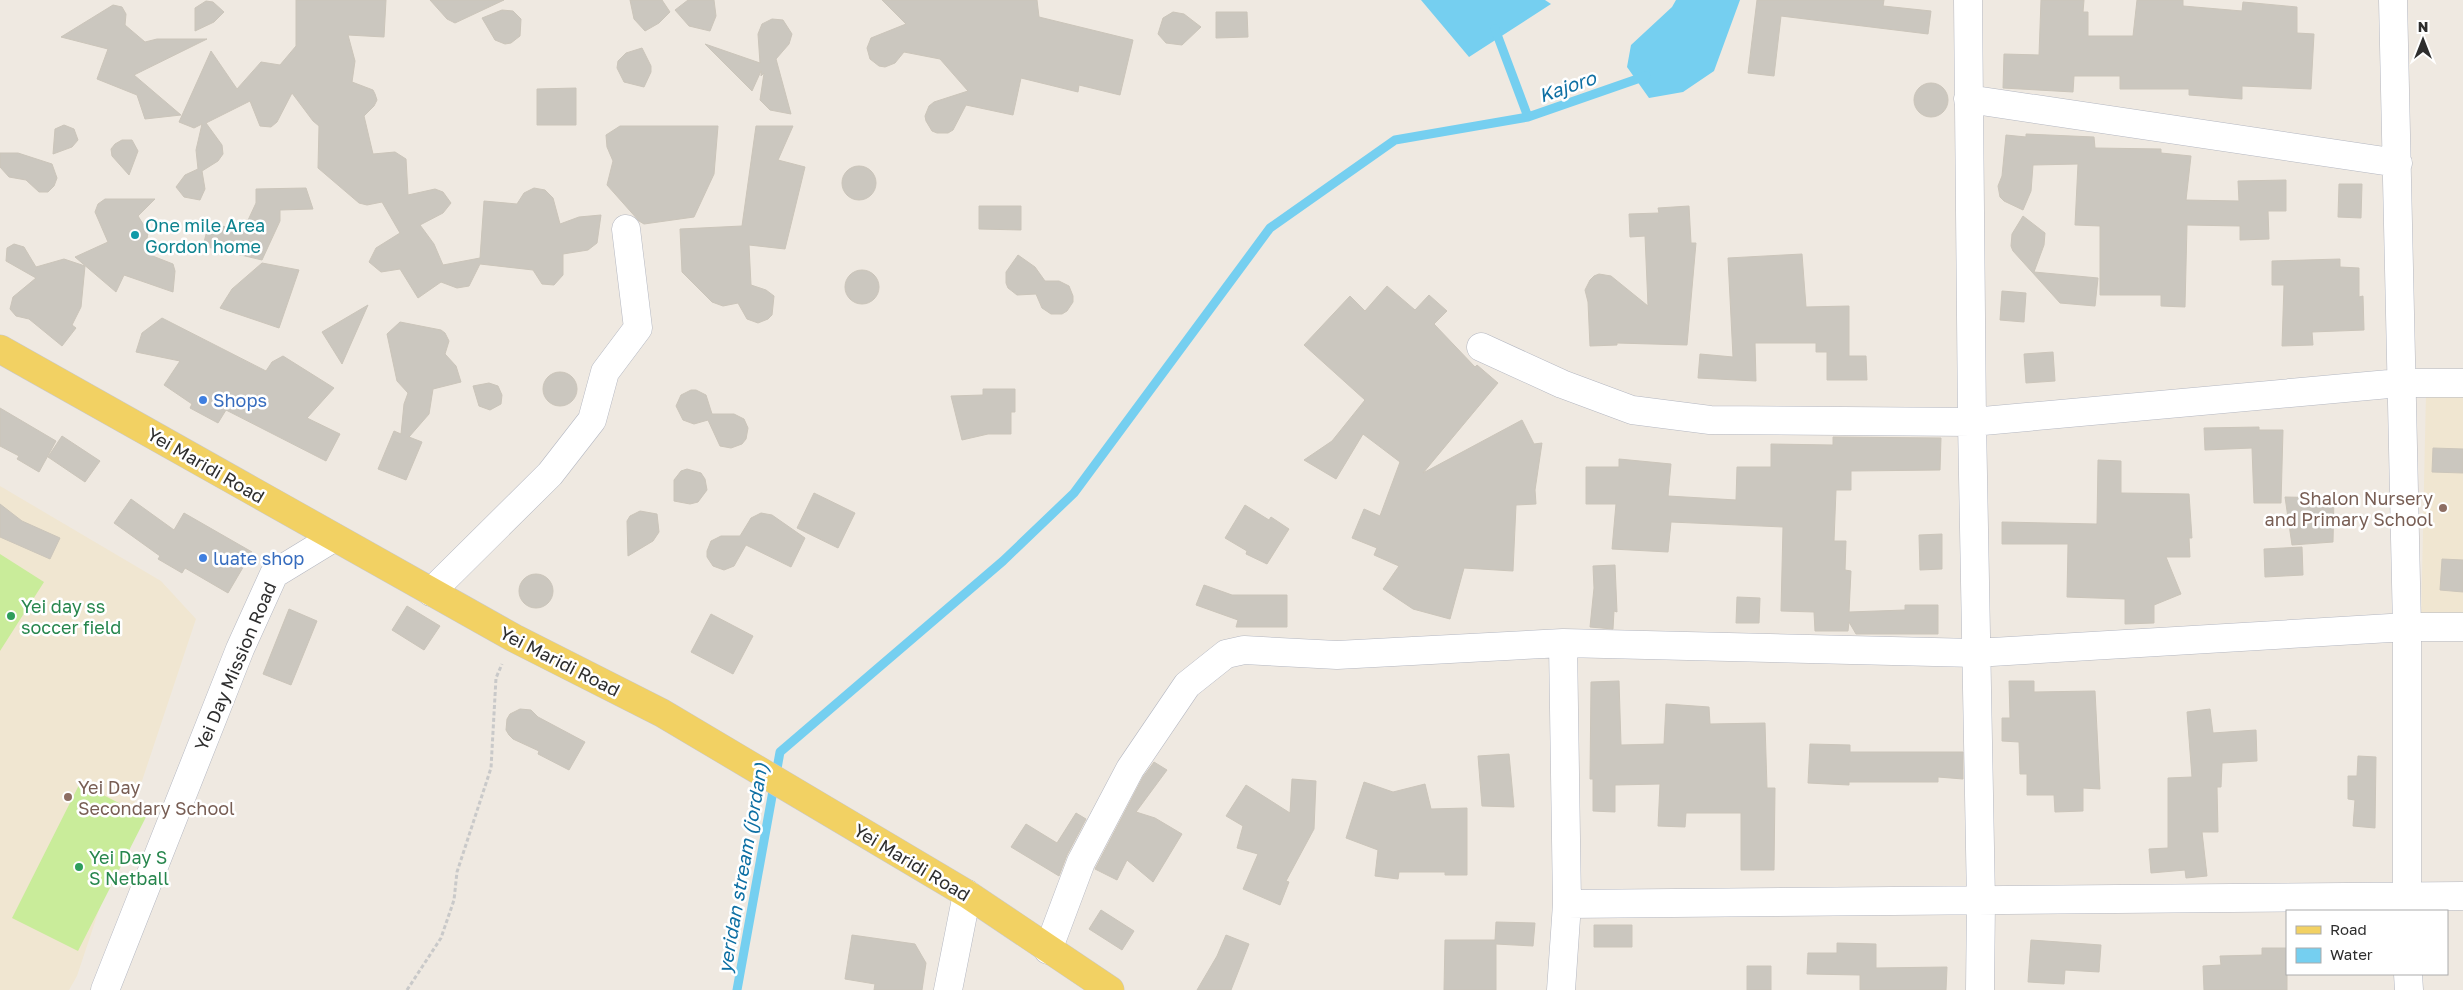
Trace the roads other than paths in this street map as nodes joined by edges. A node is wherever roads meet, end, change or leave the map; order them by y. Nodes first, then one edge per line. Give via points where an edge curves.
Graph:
1 (1968, 0) edge
2 (2393, 0) edge
3 (1968, 99) junction
4 (2398, 162) junction
5 (626, 229) dead end
6 (1481, 347) dead end
7 (0, 349) edge
8 (2400, 383) junction
9 (2463, 384) edge
10 (1972, 422) junction
11 (333, 538) junction
12 (431, 592) junction
13 (2407, 627) junction
14 (2463, 627) edge
15 (1563, 644) junction
16 (1976, 653) junction
17 (967, 894) junction
18 (2463, 896) edge
19 (1981, 900) junction
20 (1567, 904) junction
21 (2407, 904) edge
22 (1048, 950) junction
23 (2408, 975) edge
24 (105, 990) edge
25 (948, 990) edge
26 (1110, 990) edge
27 (1561, 990) edge
28 (1980, 990) edge
29 (2409, 990) edge

1 - 3 street
2 - 4 street
3 - 4 street
3 - 10 street
4 - 8 street
5 - 12 street via 638,328 605,372 592,420 550,474
6 - 10 street via 1562,384 1632,410 1720,420
7 - 11 main road, Yei Maridi Road
8 - 9 street
8 - 10 street
8 - 13 street
10 - 16 street
11 - 12 main road, Yei Maridi Road
11 - 24 street, Yei Day Mission Road via 274,574 236,658
12 - 17 main road, Yei Maridi Road via 514,638 662,712
13 - 14 street
13 - 16 street
13 - 21 street
15 - 16 street
15 - 20 street
15 - 22 street via 1355,654 1244,650 1226,654 1187,686 1130,769 1081,862
16 - 19 street
17 - 22 main road, Yei Maridi Road
17 - 25 street
18 - 21 street
19 - 20 street
19 - 21 street
19 - 28 street
20 - 27 street
22 - 26 main road, Yei Maridi Road
23 - 29 street

